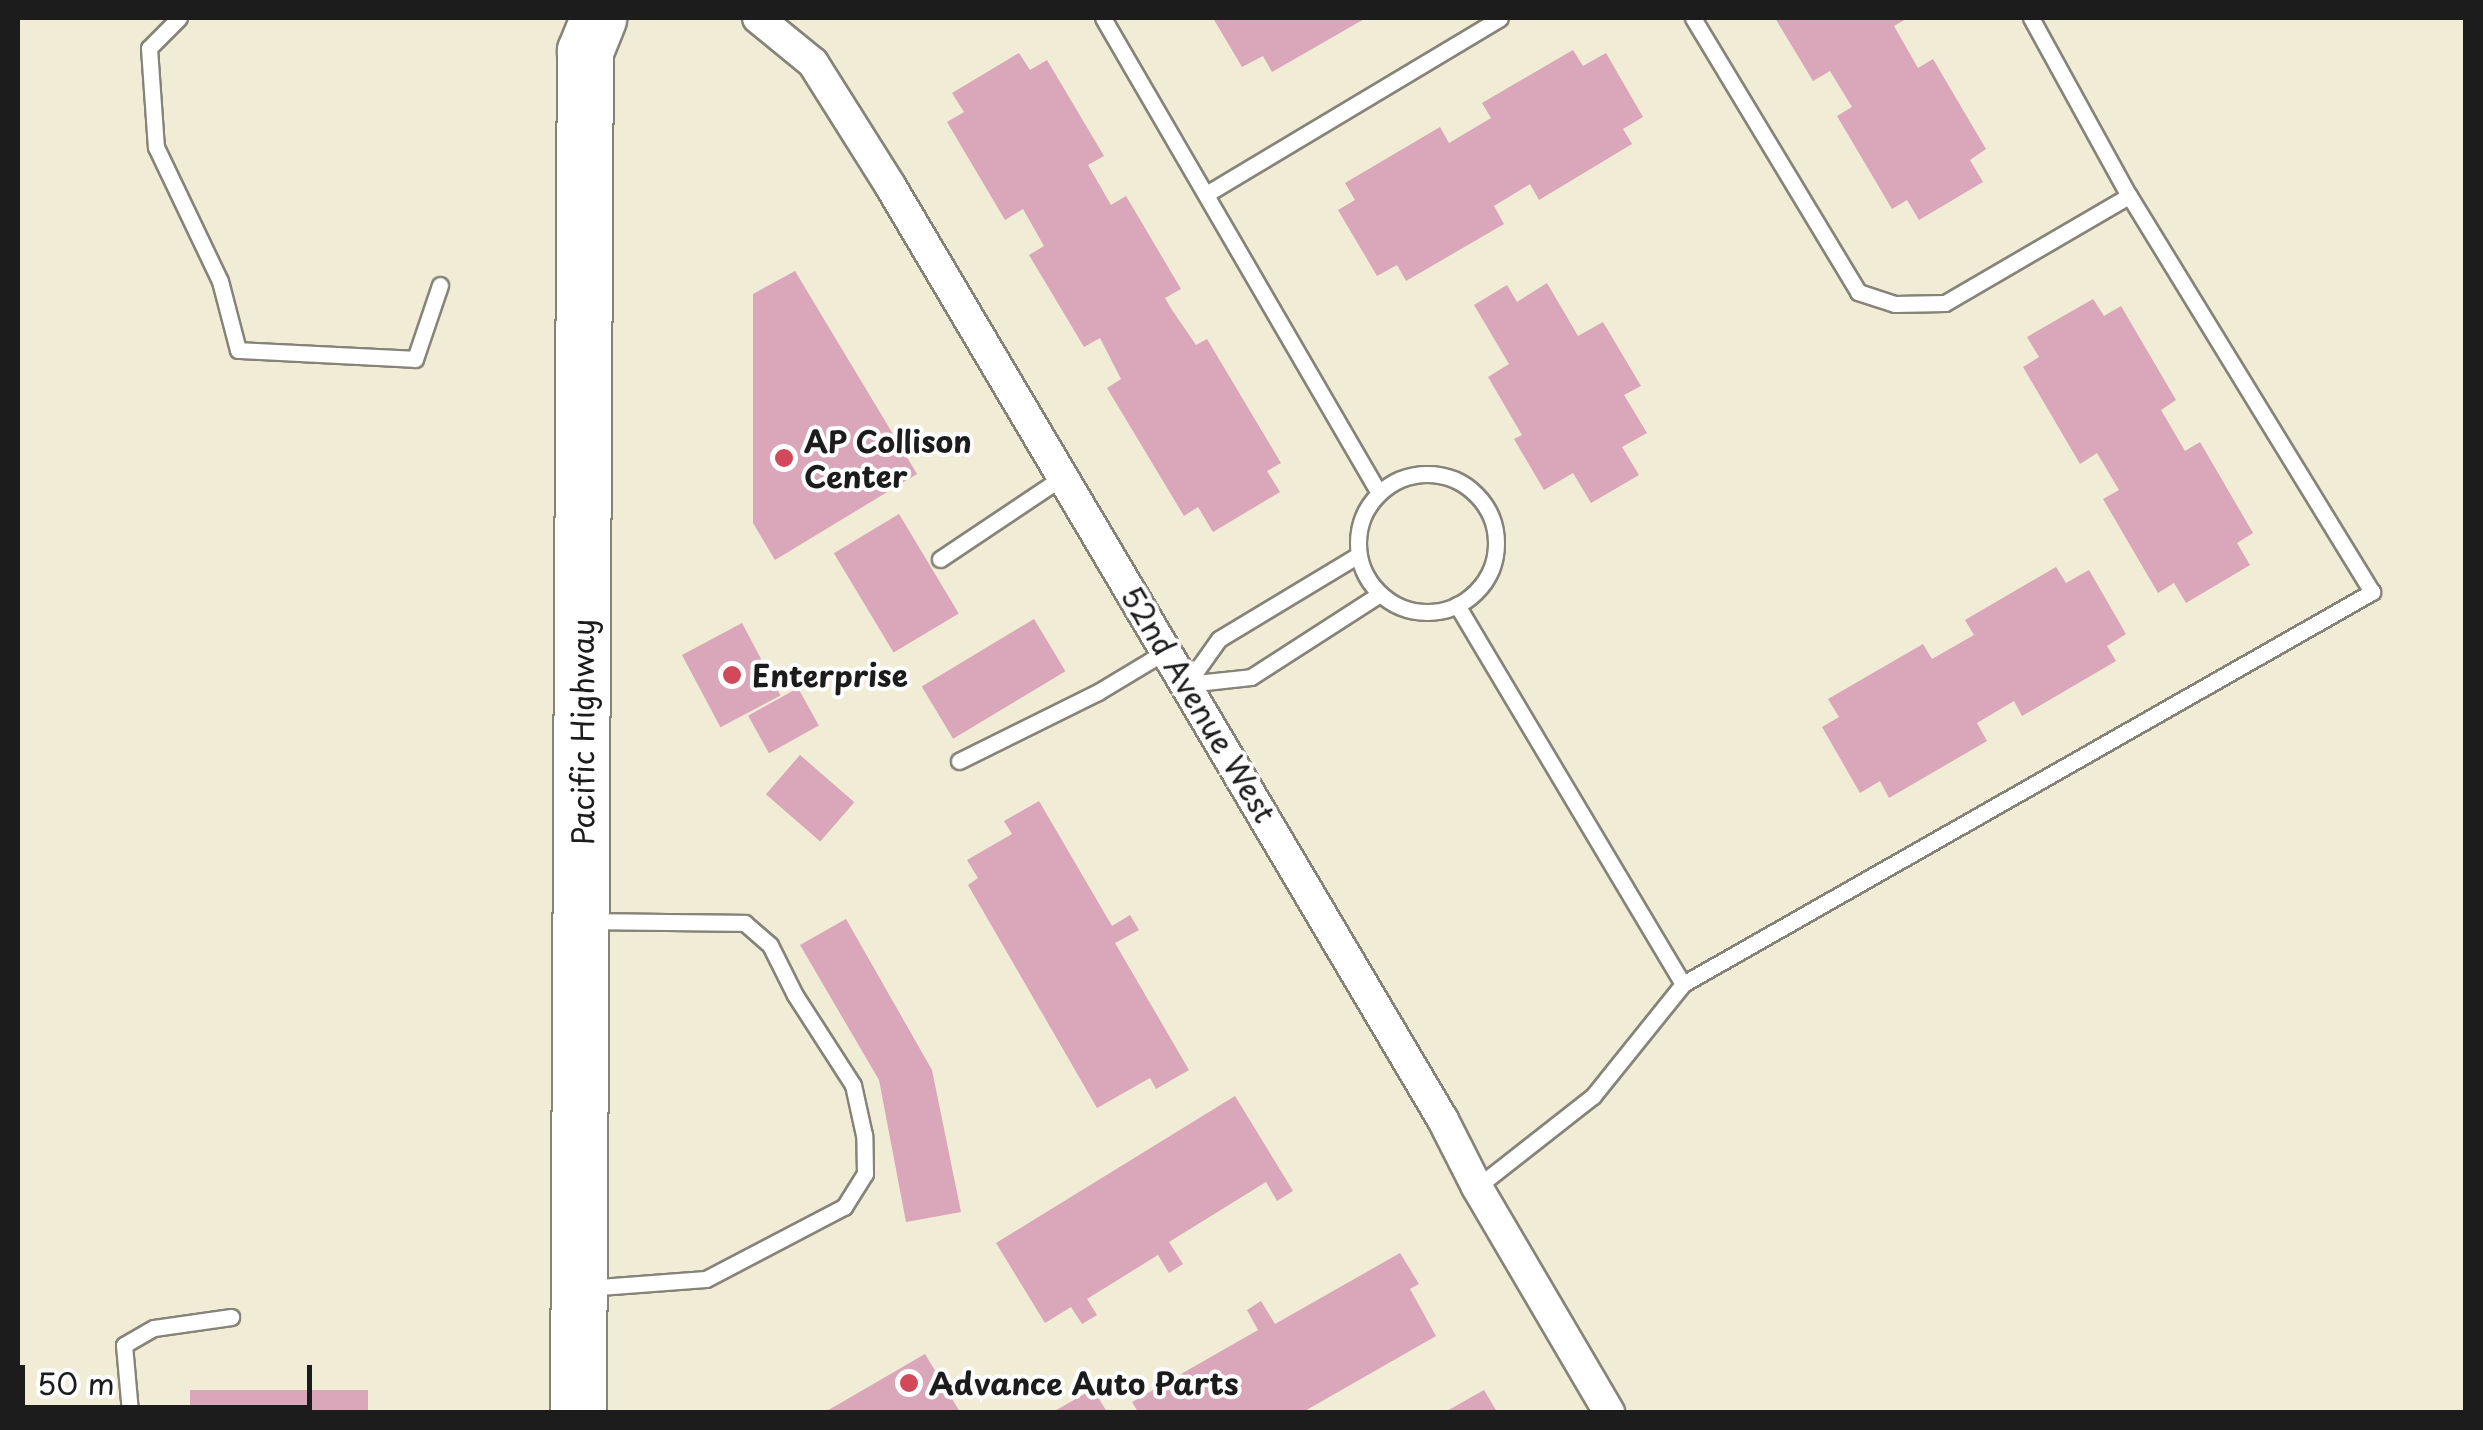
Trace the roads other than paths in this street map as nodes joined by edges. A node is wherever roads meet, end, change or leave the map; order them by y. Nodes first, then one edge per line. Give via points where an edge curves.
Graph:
1 (179, 18) edge
2 (758, 18) edge
3 (1103, 18) edge
4 (1500, 18) edge
5 (1693, 18) edge
6 (2031, 18) edge
7 (581, 29) edge
8 (1208, 193) junction
9 (2129, 196) junction
10 (440, 286) dead end
11 (1064, 476) junction
12 (1380, 493) junction
13 (1358, 554) junction
14 (940, 559) dead end
15 (1380, 594) junction
16 (1457, 605) junction
17 (1168, 650) junction
18 (1187, 684) junction
19 (959, 760) dead end
20 (581, 921) junction
21 (1683, 984) junction
22 (1477, 1186) junction
23 (580, 1288) junction
24 (231, 1317) dead end
25 (130, 1412) edge
26 (578, 1412) edge
27 (1610, 1412) edge

1 - 10 lane via 149,48 156,147 220,282 238,350 415,358
2 - 11 street, 52nd Avenue West via 813,63
3 - 8 lane
4 - 8 lane
5 - 9 lane via 1858,292 1895,304 1945,303
6 - 9 lane
7 - 20 highway, Pacific Highway
8 - 12 lane
9 - 21 lane via 2372,592
11 - 14 lane
11 - 17 street, 52nd Avenue West
12 - 13 lane via 1358,532
12 - 16 lane via 1398,480 1442,475 1481,500 1497,542 1493,565 1482,585
13 - 15 lane
13 - 18 lane via 1220,639
15 - 16 lane via 1421,612
15 - 18 lane via 1251,677
16 - 21 lane
17 - 18 street, 52nd Avenue West
17 - 19 lane
18 - 22 street, 52nd Avenue West
20 - 23 highway, Pacific Highway
20 - 23 lane via 746,923 770,945 852,1086 864,1135 864,1174 844,1207 706,1279
21 - 22 lane via 1593,1096
22 - 27 street, 52nd Avenue West
23 - 26 highway, Pacific Highway
24 - 25 lane via 154,1328 124,1346

